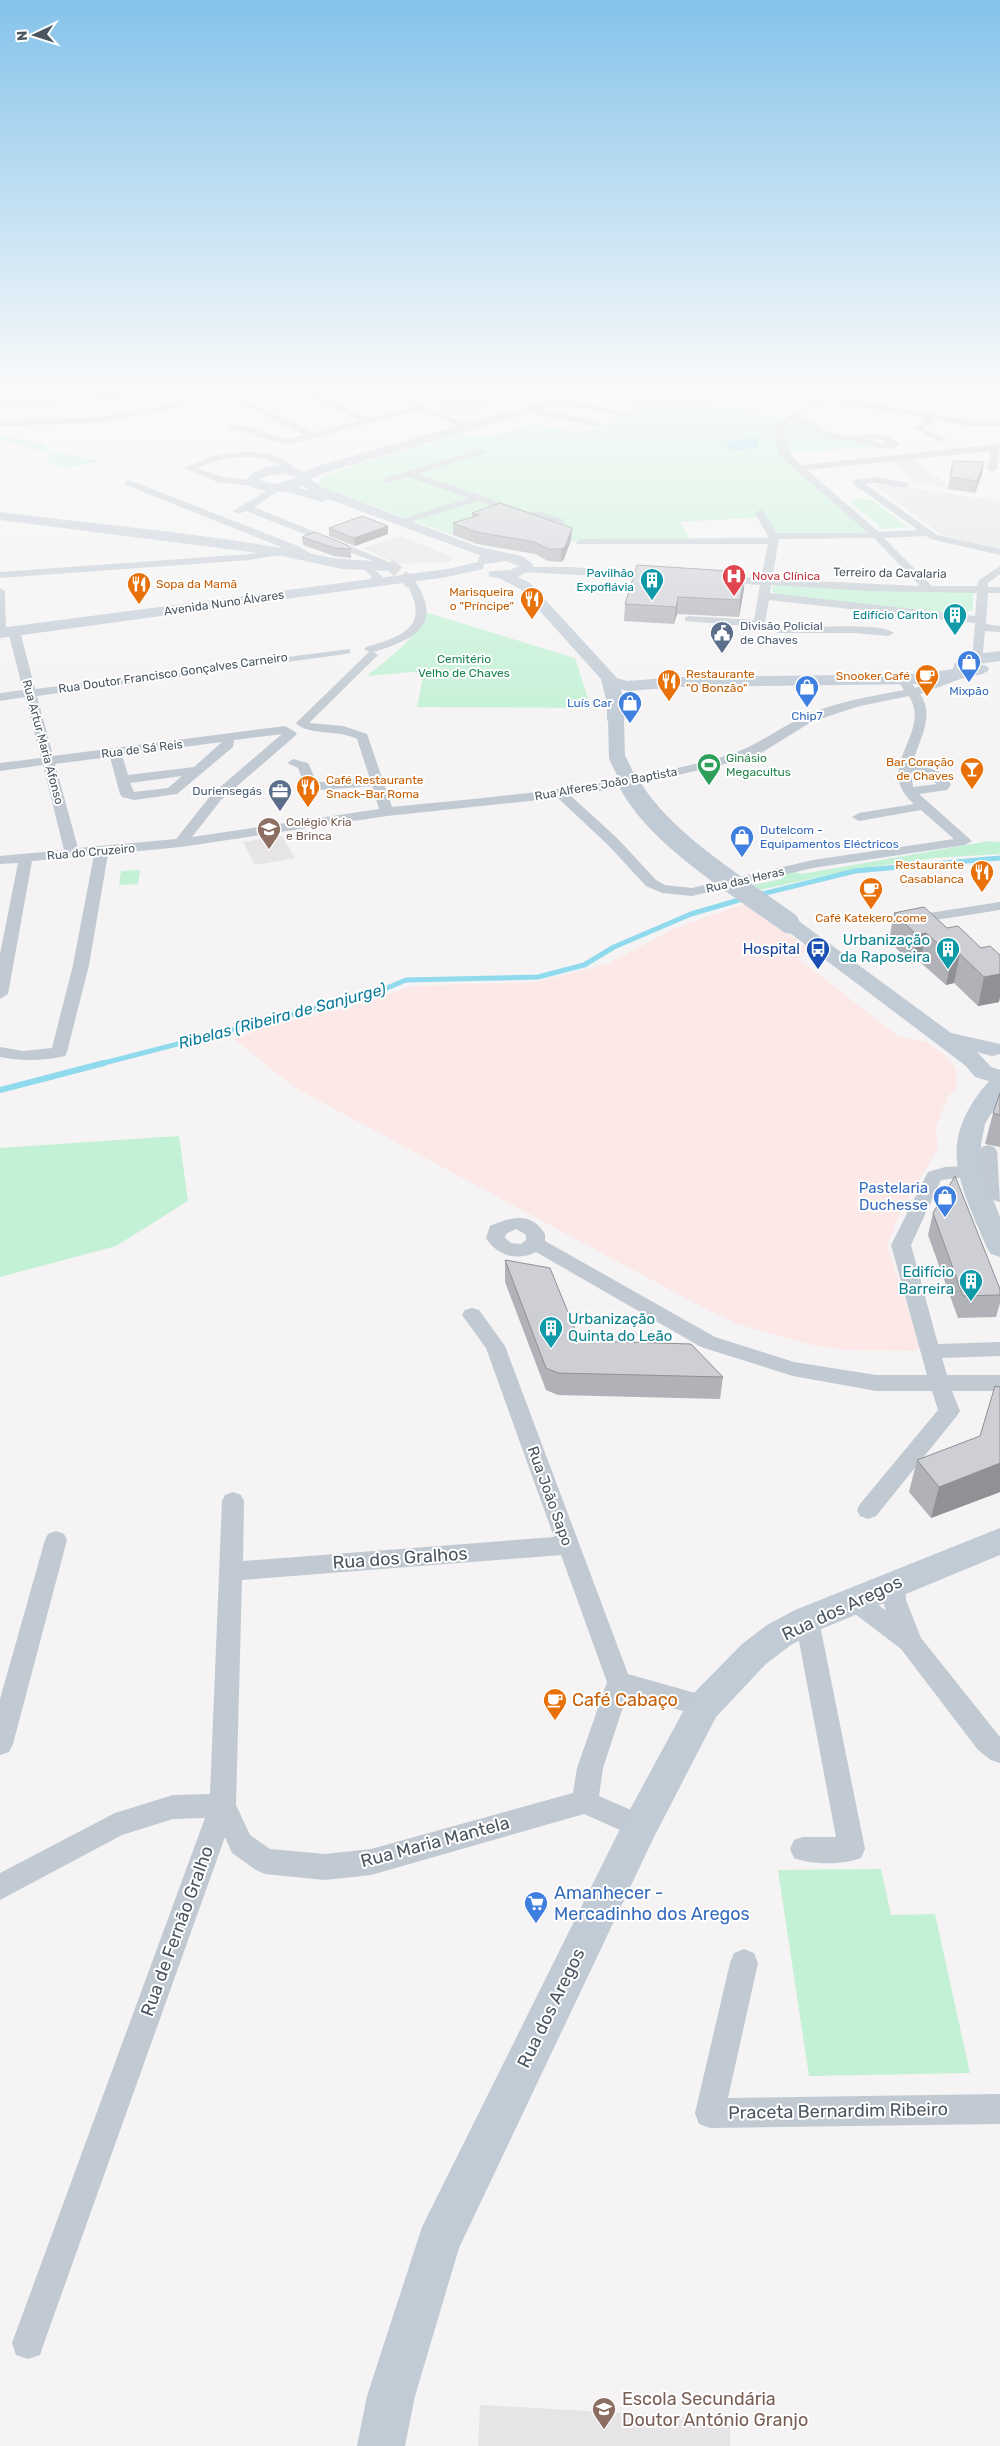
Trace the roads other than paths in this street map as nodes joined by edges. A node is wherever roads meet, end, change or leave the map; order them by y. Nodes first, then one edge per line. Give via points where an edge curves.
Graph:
1 (179, 503) edge
2 (250, 503) edge
3 (335, 503) edge
4 (352, 503) edge
5 (461, 503) edge
6 (493, 503) edge
7 (840, 503) edge
8 (887, 503) edge
9 (247, 508) junction
10 (760, 513) dead end
11 (0, 516) edge
12 (532, 516) edge
13 (215, 518) junction
14 (401, 522) junction
15 (928, 533) junction
16 (320, 536) joint
17 (876, 536) junction
18 (774, 538) junction
19 (581, 542) dead end
20 (205, 543) junction
21 (284, 549) junction
22 (1000, 552) edge
23 (253, 554) junction
24 (501, 557) junction
25 (208, 561) junction
26 (389, 564) tunnel mouth
27 (479, 566) junction
28 (367, 567) junction
29 (1000, 569) edge
30 (570, 570) joint
31 (520, 573) junction
32 (0, 575) edge
33 (668, 576) edge
34 (707, 579) edge
35 (746, 581) joint
36 (370, 583) junction
37 (411, 583) tunnel mouth
38 (928, 588) junction
39 (982, 588) junction
40 (766, 589) junction
41 (1000, 590) edge
42 (0, 591) edge
43 (689, 619) dead end
44 (982, 623) junction
45 (758, 624) junction
46 (1000, 629) edge
47 (5, 632) edge
48 (888, 633) dead end
49 (371, 652) junction
50 (586, 652) junction
51 (346, 653) junction
52 (1000, 656) edge
53 (983, 667) junction
54 (888, 678) junction
55 (632, 679) junction
56 (609, 680) junction
57 (912, 692) junction
58 (29, 693) junction
59 (0, 697) edge
60 (616, 712) junction
61 (295, 727) junction
62 (226, 738) junction
63 (115, 752) junction
64 (47, 761) junction
65 (293, 764) dead end
66 (0, 767) edge
67 (906, 767) junction
68 (377, 782) junction
69 (908, 792) junction
70 (561, 794) junction
71 (924, 806) junction
72 (387, 812) junction
73 (859, 817) dead end
74 (181, 844) junction
75 (102, 851) junction
76 (72, 853) junction
77 (26, 857) junction
78 (0, 860) edge
79 (1000, 906) edge
80 (899, 921) edge
81 (0, 994) edge
82 (0, 1052) edge
83 (990, 1070) edge
84 (985, 1151) edge
85 (971, 1177) junction
86 (1000, 1196) edge
87 (534, 1243) dead end
88 (1000, 1248) edge
89 (472, 1315) dead end
90 (1000, 1349) edge
91 (931, 1351) junction
92 (940, 1382) junction
93 (1000, 1383) edge
94 (233, 1501) dead end
95 (868, 1510) dead end
96 (56, 1540) dead end
97 (1000, 1541) edge
98 (569, 1545) junction
99 (231, 1571) junction
100 (877, 1597) junction
101 (807, 1620) junction
102 (619, 1682) junction
103 (704, 1706) junction
104 (0, 1744) edge
105 (1000, 1752) edge
106 (585, 1802) junction
107 (223, 1805) junction
108 (640, 1827) junction
109 (803, 1849) dead end
110 (0, 1887) edge
111 (744, 1963) dead end
112 (1000, 2109) edge
113 (28, 2343) dead end
114 (380, 2446) edge

1 - 13 street
2 - 9 street
3 - 27 main road via 463,552
4 - 14 main road
5 - 14 street
6 - 12 street
7 - 17 street
8 - 15 street
9 - 13 street
9 - 16 street
10 - 18 street
11 - 20 main road
13 - 21 street
14 - 24 main road
15 - 17 street
15 - 22 street via 944,540
16 - 26 street
17 - 18 street
17 - 38 street
18 - 19 street
18 - 40 street
20 - 23 main road
20 - 25 street
21 - 23 main road
21 - 28 main road via 336,564
23 - 25 street
24 - 27 main road via 487,559
24 - 31 main road via 514,558
25 - 32 street
27 - 28 main road
27 - 31 main road
27 - 36 main road, Avenida Nuno Álvares
28 - 36 street via 378,576
29 - 39 street via 985,578
30 - 31 street
30 - 33 street
31 - 50 main road
34 - 35 street
35 - 40 street
36 - 47 main road, Avenida Nuno Álvares
37 - 49 street via 422,604 417,625 400,641
38 - 39 street, Terreiro da Cavalaria
38 - 40 street, Terreiro da Cavalaria
39 - 41 street, Terreiro da Cavalaria
39 - 44 street
40 - 44 street
40 - 45 street
42 - 47 street
43 - 45 street
44 - 46 street
44 - 53 street
45 - 48 street via 779,630
47 - 58 street, Rua Artur Maria Afonso
49 - 51 street via 361,659
49 - 61 street
50 - 55 main road
50 - 56 main road
51 - 58 street, Rua Doutor Francisco Gonçalves Carneiro
51 - 61 street via 352,666
52 - 53 main road
53 - 54 main road via 930,678
53 - 57 street, Rua Alferes João Baptista
54 - 55 main road via 681,682
54 - 57 street via 904,682
55 - 56 main road via 618,685
55 - 60 main road
56 - 60 main road
57 - 67 street via 919,703 921,715
57 - 70 street, Rua Alferes João Baptista via 853,704 804,720 756,750 728,759
58 - 59 street, Rua Doutor Francisco Gonçalves Carneiro
58 - 64 street, Rua Artur Maria Afonso
60 - 83 main road, bridge via 619,762 633,790 652,814 691,849 934,1032
61 - 62 street, Rua de Sá Reis
61 - 68 street, Rua de Sá Reis via 335,727 363,737
61 - 74 street via 217,797 191,825
62 - 63 street, Rua de Sá Reis
62 - 63 street via 229,744 172,791 134,796 126,794
63 - 64 street, Rua de Sá Reis
64 - 66 street, Rua de Sá Reis
64 - 76 street, Rua Artur Maria Afonso
65 - 68 street via 303,766 310,783 321,786
67 - 69 street via 903,775
67 - 69 street via 928,772 944,785
68 - 72 street
69 - 71 street
70 - 71 street, Rua das Heras via 614,842 651,883 677,892 692,892 813,864 965,841
70 - 72 street, Rua Alferes João Baptista
71 - 73 street
72 - 74 street, Rua Alferes João Baptista
74 - 75 street, Rua do Cruzeiro
75 - 76 street, Rua do Cruzeiro
75 - 82 street via 81,965 59,1052 23,1056
76 - 77 street, Rua do Cruzeiro
77 - 78 street, Rua do Cruzeiro
77 - 81 street
79 - 80 street
83 - 84 main road via 975,1116
84 - 85 main road
84 - 86 street via 990,1176
85 - 88 main road
85 - 91 street via 946,1173 934,1176 902,1238 902,1252
87 - 92 street via 708,1342 802,1371 876,1383
89 - 98 street, Rua João Sapo via 495,1346
90 - 91 street
91 - 92 street
92 - 93 street
92 - 95 street via 949,1411
94 - 99 street, Rua de Fernão Gralho
96 - 104 street
97 - 100 main road, Rua dos Aregos
98 - 99 street, Rua dos Gralhos
98 - 102 street, Rua João Sapo
99 - 107 street, Rua de Fernão Gralho
100 - 101 main road, Rua dos Aregos
100 - 105 street via 987,1742
101 - 103 main road, Rua dos Aregos via 754,1654
101 - 109 street via 852,1849
102 - 103 street
102 - 106 street via 590,1768
103 - 108 main road, Rua dos Aregos
106 - 107 street, Rua Maria Mantela via 371,1862 325,1867 265,1861 241,1844
106 - 108 street
107 - 110 street via 173,1808 115,1826
107 - 113 street, Rua de Fernão Gralho
108 - 114 main road, Rua dos Aregos via 438,2243 391,2396
111 - 112 street, Praceta Bernardim Ribeiro via 710,2113

